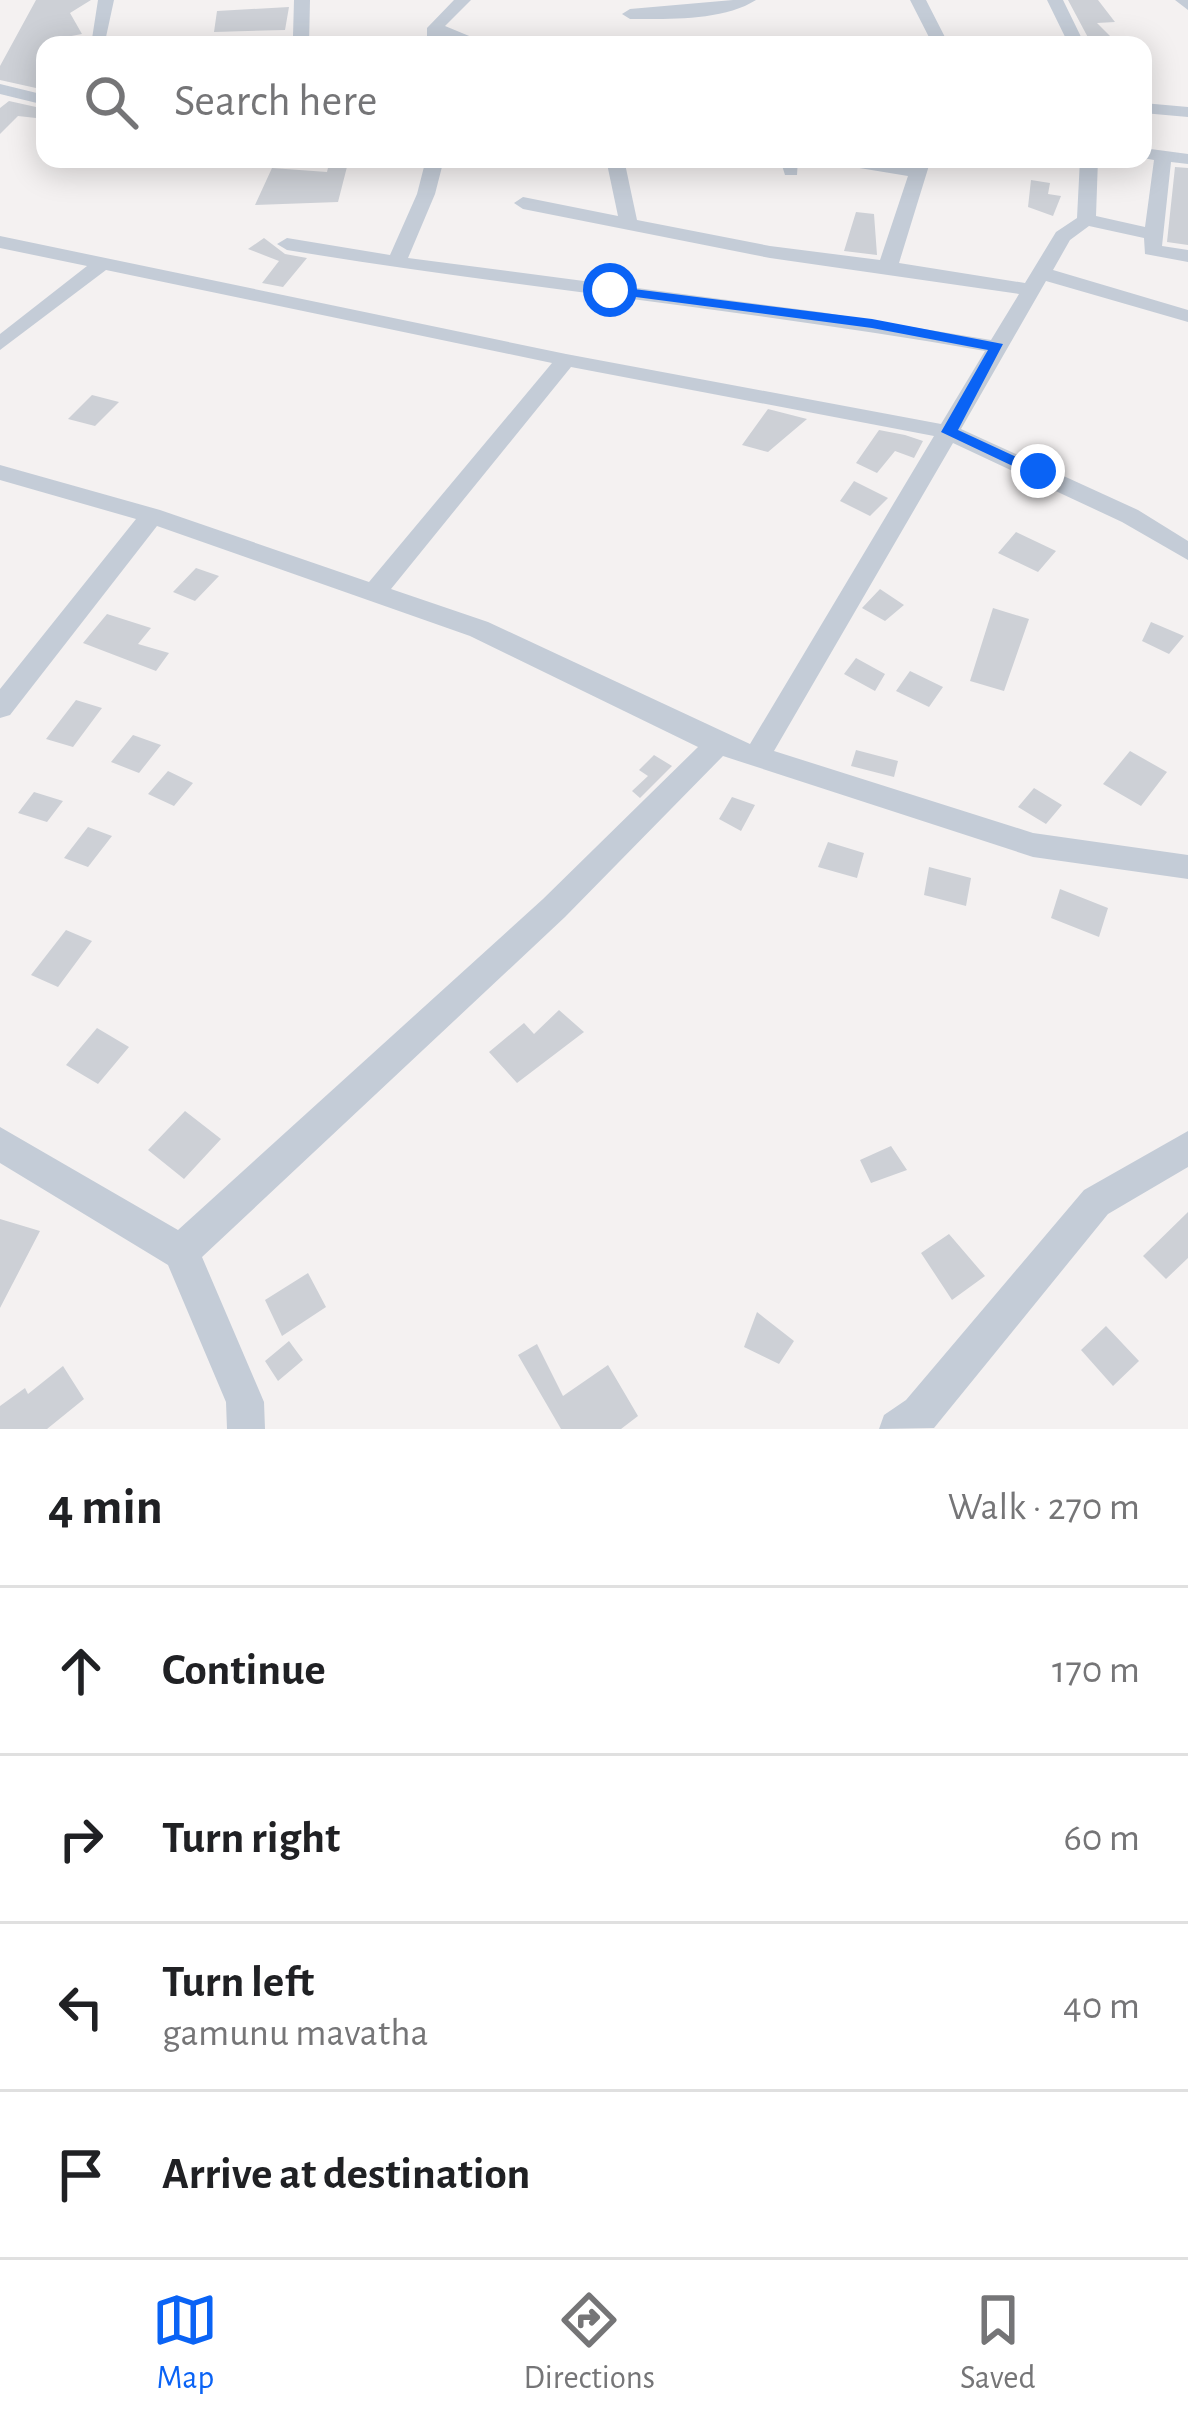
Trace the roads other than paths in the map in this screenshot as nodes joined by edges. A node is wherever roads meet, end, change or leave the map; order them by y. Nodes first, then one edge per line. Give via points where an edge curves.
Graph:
1 (106, 0) edge
2 (302, 0) edge
3 (463, 0) edge
4 (748, 0) edge
5 (918, 0) edge
6 (1054, 0) edge
7 (630, 14) edge
8 (98, 36) edge
9 (301, 36) edge
10 (436, 36) edge
11 (936, 36) edge
12 (1072, 36) edge
13 (0, 88) edge
14 (36, 98) edge
15 (1152, 110) edge
16 (1188, 112) edge
17 (1153, 155) edge
18 (1188, 159) edge
19 (433, 168) edge
20 (617, 168) edge
21 (920, 168) edge
22 (1089, 168) edge
23 (523, 202) dead end
24 (628, 220) junction
25 (1087, 220) junction
26 (1154, 234) junction
27 (0, 242) edge
28 (287, 244) dead end
29 (1188, 256) edge
30 (102, 263) junction
31 (396, 264) junction
32 (888, 267) junction
33 (1035, 282) junction
34 (1188, 316) edge
35 (0, 344) edge
36 (997, 347) junction
37 (566, 360) junction
38 (949, 432) junction
39 (0, 472) edge
40 (152, 516) junction
41 (1188, 552) edge
42 (374, 593) junction
43 (0, 708) edge
44 (718, 744) junction
45 (759, 753) junction
46 (1188, 867) edge
47 (0, 1144) edge
48 (1188, 1148) edge
49 (181, 1252) junction
50 (246, 1429) edge
51 (898, 1429) edge

1 - 8 street
2 - 9 street
3 - 10 street
4 - 7 street via 675,15
5 - 11 street
6 - 12 street
13 - 14 street
15 - 16 street
17 - 18 street
17 - 26 street
19 - 31 street
20 - 24 street
21 - 32 street
22 - 25 street
23 - 24 street
24 - 32 street via 770,252
25 - 26 street
25 - 33 street via 1063,236
26 - 29 street via 1153,250
27 - 30 street
28 - 31 street
30 - 35 street
30 - 37 street
31 - 36 street via 872,323
32 - 33 street
33 - 34 street
33 - 36 street
36 - 38 street
37 - 38 street
37 - 42 street
38 - 41 street via 1130,516
38 - 45 street
39 - 40 street
40 - 42 street
40 - 43 street
42 - 44 street via 479,629
44 - 45 street
44 - 49 street via 554,908
45 - 46 street via 1034,845
47 - 49 street
48 - 51 street via 1096,1202 920,1414
49 - 50 street via 245,1402

